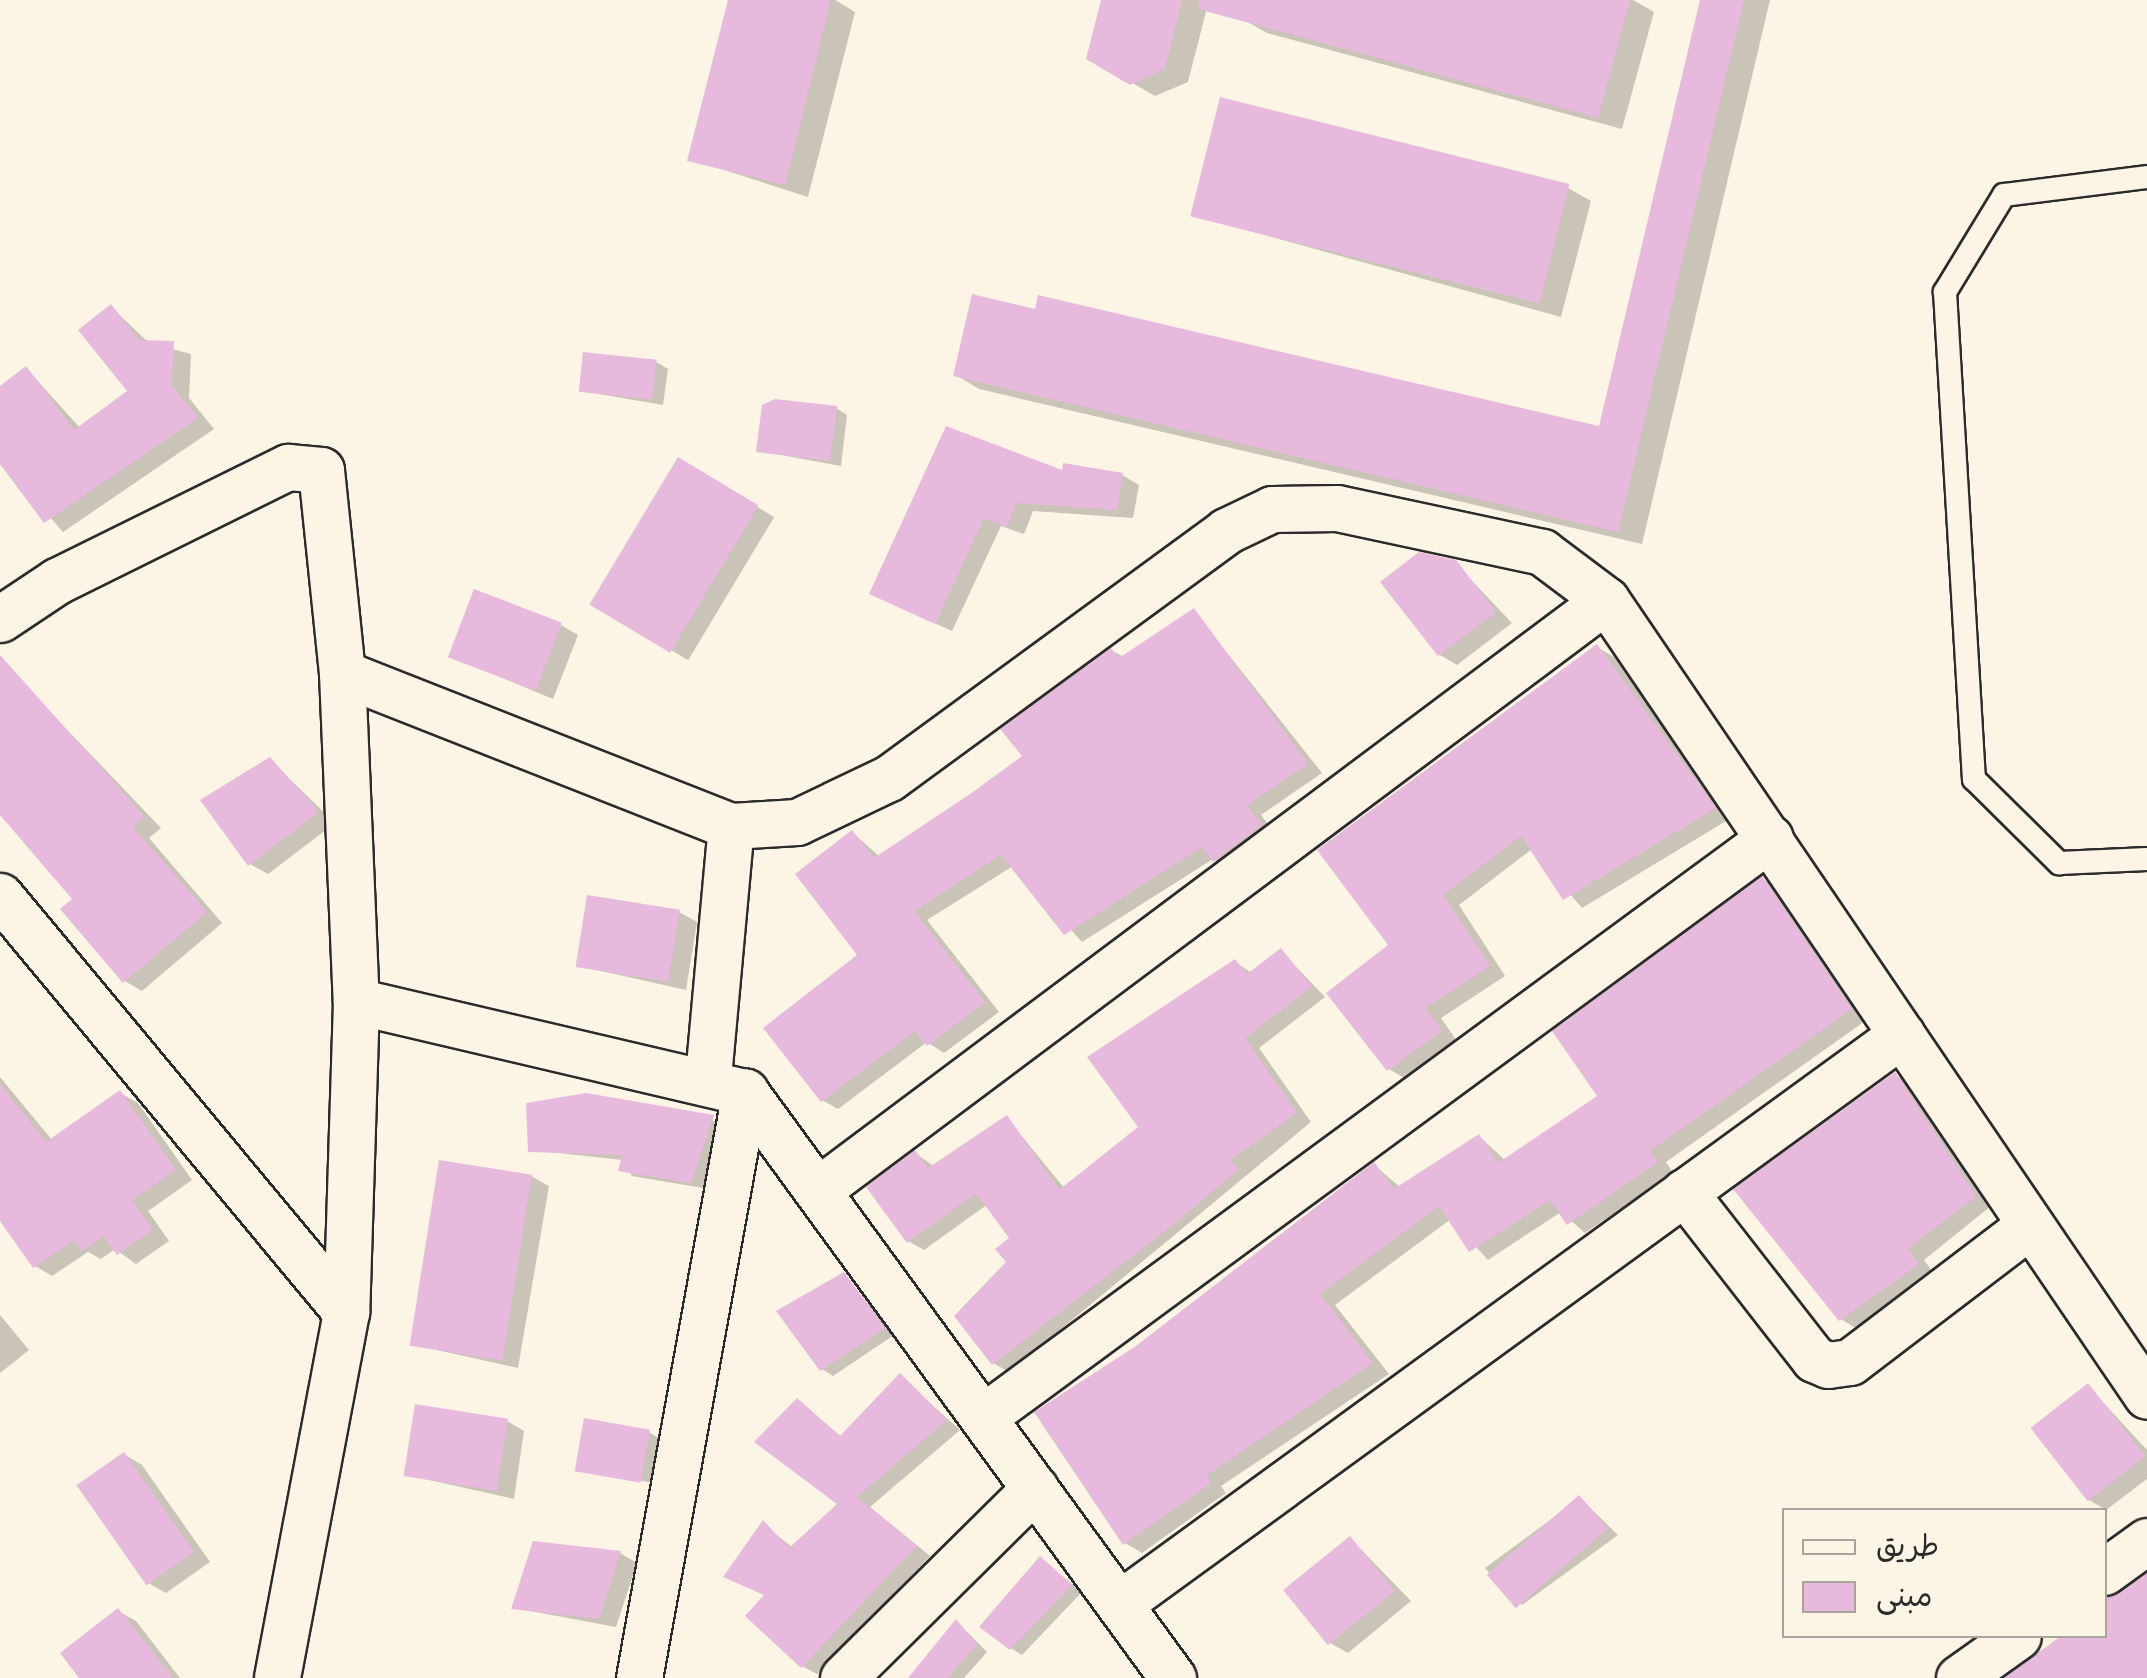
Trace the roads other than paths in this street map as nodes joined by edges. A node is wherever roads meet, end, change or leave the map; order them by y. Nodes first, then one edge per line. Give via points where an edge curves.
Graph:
1 (2147, 177) edge
2 (1606, 600) junction
3 (0, 619) edge
4 (342, 673) junction
5 (731, 826) junction
6 (1770, 838) junction
7 (2147, 860) edge
8 (0, 896) edge
9 (356, 1001) junction
10 (1902, 1034) junction
11 (726, 1084) junction
12 (818, 1190) junction
13 (1684, 1192) junction
14 (2030, 1225) junction
15 (346, 1312) junction
16 (2147, 1396) edge
17 (983, 1417) junction
18 (1034, 1488) junction
19 (2147, 1542) edge
20 (2107, 1570) edge
21 (1119, 1604) junction
22 (2015, 1638) edge
23 (277, 1678) edge
24 (639, 1678) edge
25 (843, 1678) edge
26 (1172, 1678) edge
27 (1959, 1678) edge

1 - 7 lane via 2004,196 1945,292 1974,779 2060,863
2 - 5 street via 1542,552 1336,508 1272,509 1226,530 889,778 797,822
2 - 6 street
2 - 12 street
3 - 4 street via 56,581 307,464 321,470
4 - 5 street
4 - 9 street
5 - 11 street
6 - 10 street
6 - 17 street
8 - 15 street
9 - 11 street
9 - 15 street
10 - 13 street
10 - 14 street
11 - 12 street
11 - 24 street
12 - 17 street
13 - 14 street via 1814,1358 1828,1364 1850,1362
13 - 21 street
14 - 16 street
15 - 23 street
17 - 18 street
18 - 21 street
18 - 25 street
19 - 20 street
21 - 26 street
22 - 27 street

